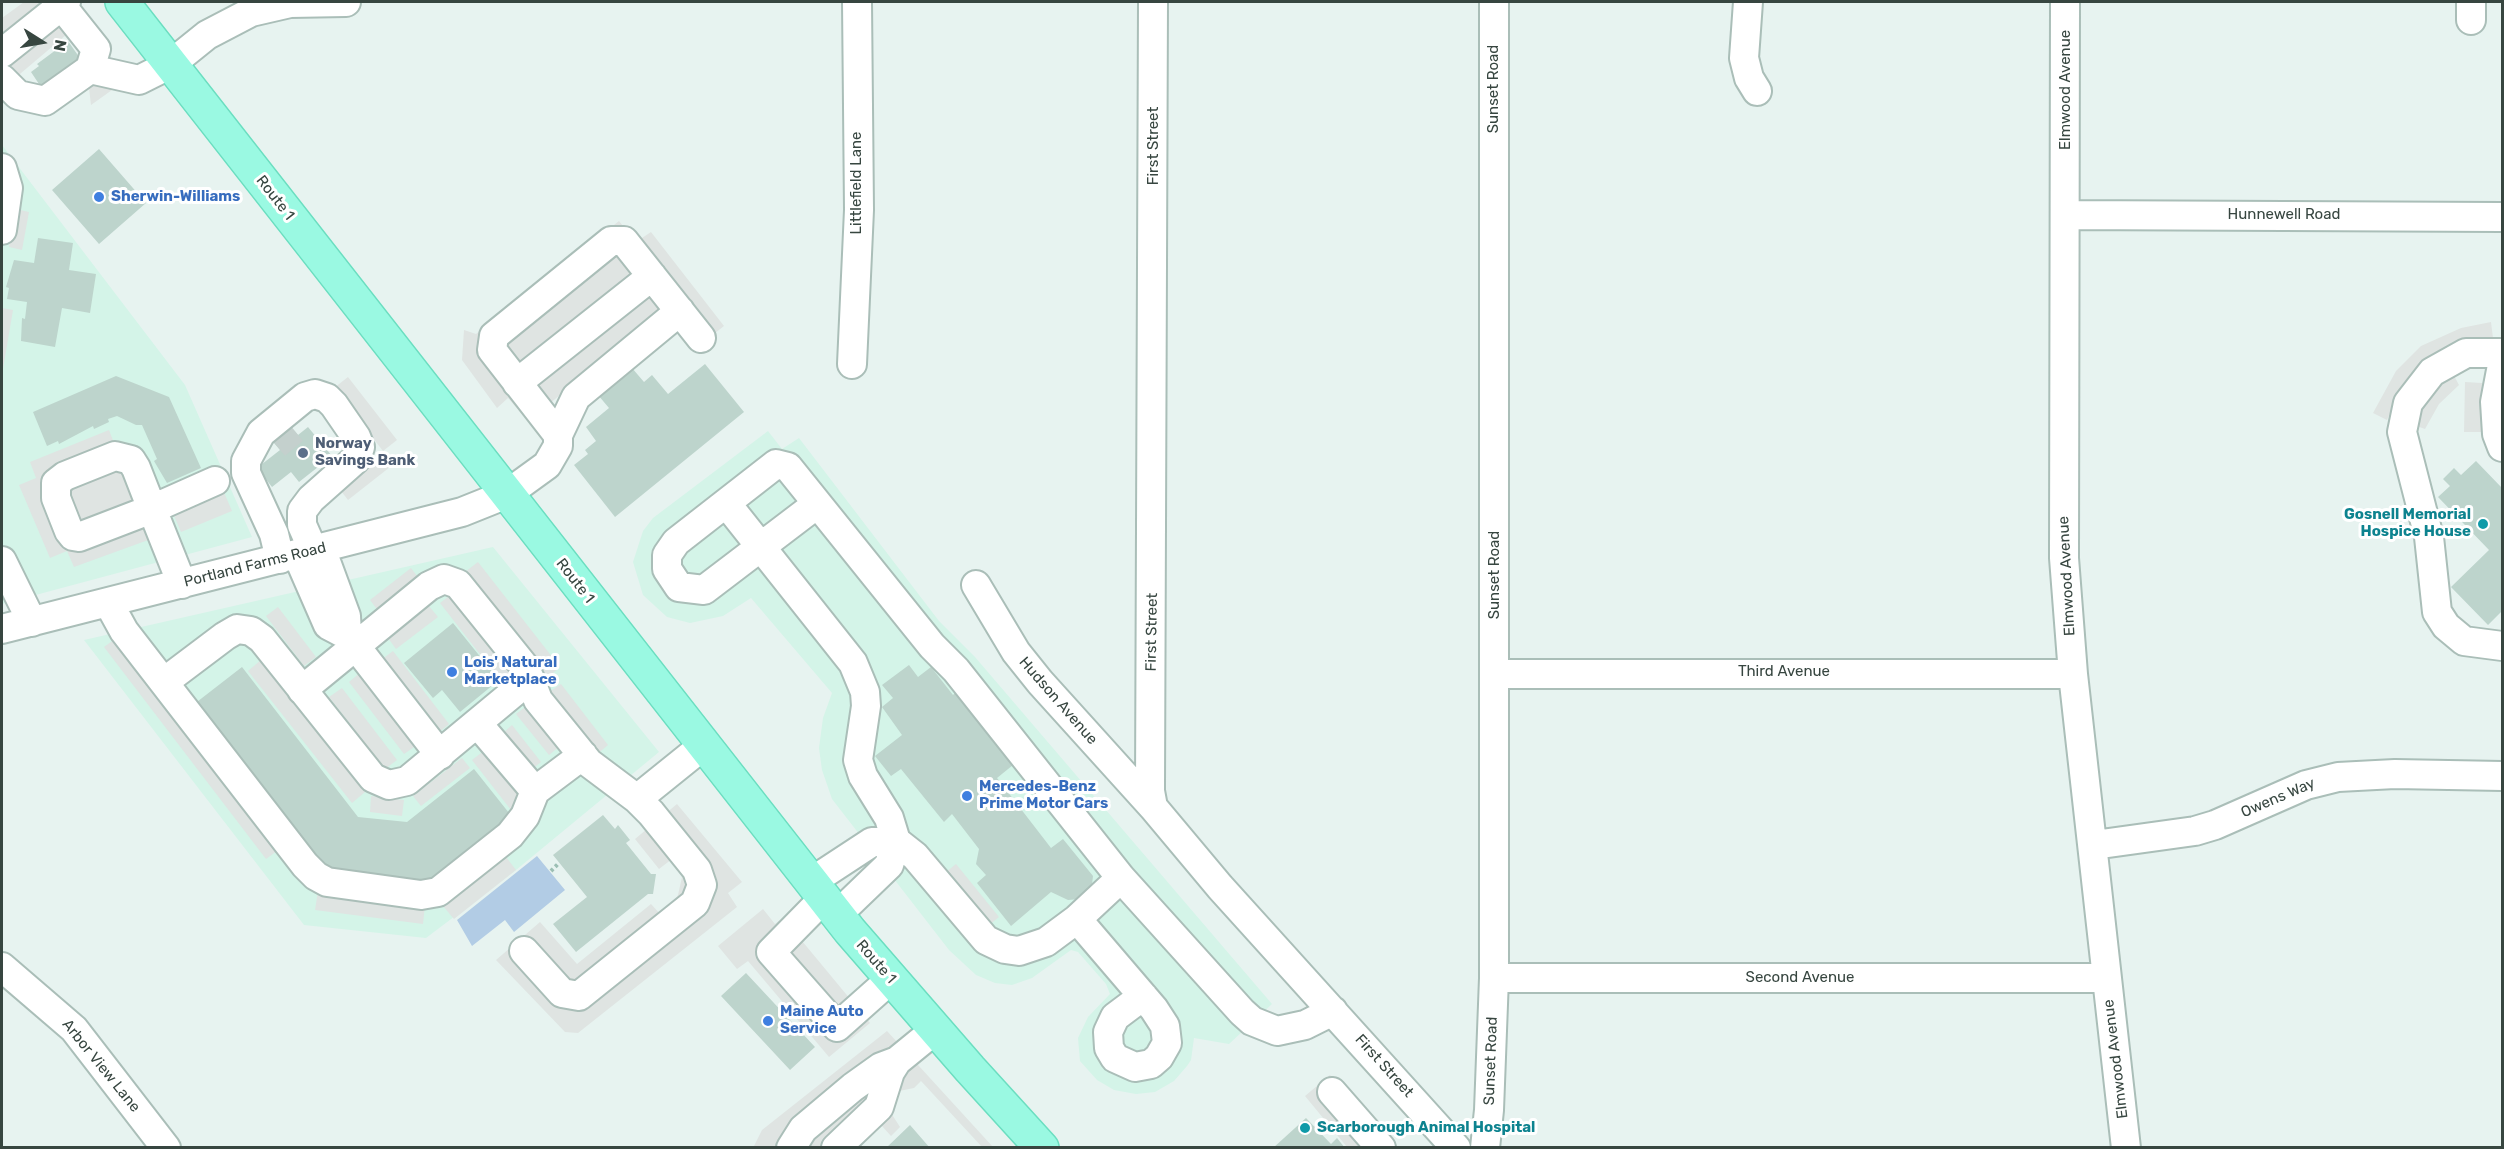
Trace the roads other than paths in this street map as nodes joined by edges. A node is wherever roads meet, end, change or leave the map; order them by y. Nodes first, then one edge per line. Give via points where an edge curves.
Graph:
1 (122, 2) edge
2 (346, 2) edge
3 (857, 2) edge
4 (1153, 2) edge
5 (1494, 2) edge
6 (1748, 2) edge
7 (2066, 2) edge
8 (63, 3) edge
9 (250, 7) edge
10 (2, 53) edge
11 (171, 63) junction
12 (90, 69) junction
13 (2, 79) edge
14 (1756, 91) dead end
15 (2, 168) edge
16 (2066, 216) junction
17 (2502, 217) edge
18 (2, 230) edge
19 (652, 276) junction
20 (680, 311) junction
21 (701, 339) dead end
22 (852, 364) dead end
23 (2502, 367) edge
24 (517, 383) junction
25 (340, 414) junction
26 (558, 435) junction
27 (2502, 447) edge
28 (245, 466) junction
29 (214, 481) dead end
30 (507, 494) junction
31 (726, 503) junction
32 (817, 504) junction
33 (301, 513) junction
34 (267, 520) junction
35 (760, 548) junction
36 (303, 553) junction
37 (2, 561) edge
38 (182, 584) junction
39 (976, 585) dead end
40 (108, 603) junction
41 (32, 622) junction
42 (2, 629) edge
43 (352, 641) junction
44 (2502, 646) edge
45 (1496, 674) junction
46 (2073, 674) junction
47 (530, 679) junction
48 (164, 682) junction
49 (302, 690) junction
50 (477, 723) junction
51 (704, 745) junction
52 (440, 755) junction
53 (583, 755) junction
54 (2502, 776) edge
55 (535, 791) junction
56 (637, 800) junction
57 (1153, 807) junction
58 (896, 841) junction
59 (2094, 845) junction
60 (1122, 879) junction
61 (824, 898) junction
62 (1077, 919) junction
63 (524, 951) dead end
64 (2, 968) edge
65 (1494, 978) junction
66 (2106, 978) junction
67 (891, 979) junction
68 (1143, 996) dead end
69 (1333, 1011) junction
70 (935, 1030) junction
71 (897, 1061) junction
72 (1332, 1092) dead end
73 (166, 1148) edge
74 (791, 1148) edge
75 (836, 1148) edge
76 (1042, 1148) edge
77 (1381, 1148) edge
78 (1456, 1148) edge
79 (1485, 1148) edge
80 (2126, 1148) edge

1 - 11 main road, Route 1
2 - 9 street
3 - 22 street, Littlefield Lane via 859,210
4 - 57 street, First Street
5 - 45 street, Sunset Road
6 - 14 street via 1744,58
7 - 16 street, Elmwood Avenue
8 - 10 street
8 - 12 street via 96,50
9 - 11 street
11 - 12 street via 139,80
11 - 30 main road, Route 1
12 - 13 street via 45,101 18,95
15 - 18 street via 8,188
16 - 17 street, Hunnewell Road
16 - 46 street, Elmwood Avenue via 2064,558
19 - 20 street
19 - 24 street
19 - 24 street via 624,241 611,241 494,336 492,350
20 - 21 street
20 - 26 street, Portland Farms Road via 576,397
23 - 27 street via 2495,419
23 - 44 street via 2466,353 2432,372 2408,403 2402,432 2429,537 2437,612 2446,627 2464,641
24 - 26 street
25 - 28 street via 330,405 320,403 303,411
25 - 28 street via 327,398 309,394 261,433
25 - 33 street via 357,437 359,454
26 - 30 street, Portland Farms Road via 558,446 547,465
28 - 34 street
29 - 38 street via 152,508
30 - 36 street, Portland Farms Road via 462,512
30 - 51 main road, Route 1
31 - 32 street via 782,463
31 - 35 street
31 - 35 street via 670,550 666,563 672,579 687,590 704,590
32 - 35 street
32 - 60 street
33 - 34 street
33 - 36 street
34 - 36 street
35 - 58 street via 860,676 866,706 858,760 874,797 889,818
36 - 38 street, Portland Farms Road
36 - 43 street via 346,616
37 - 41 street
38 - 40 street, Portland Farms Road
39 - 57 street, Hudson Avenue via 1016,652
40 - 41 street, Portland Farms Road
40 - 48 street via 124,631
41 - 42 street, Portland Farms Road
43 - 47 street via 429,586 451,580 524,666
43 - 49 street
43 - 52 street
45 - 46 street, Third Avenue
45 - 65 street, Sunset Road
46 - 59 street, Elmwood Avenue
47 - 50 street
47 - 53 street via 538,700
48 - 49 street via 225,636 243,628 262,639
48 - 55 street via 305,866 327,882 421,895 438,892 510,835 525,816
49 - 52 street via 378,782 396,785 408,781
50 - 52 street
50 - 55 street
51 - 56 street
51 - 61 main road, Route 1
53 - 55 street
53 - 56 street
54 - 59 street, Owens Way via 2338,777 2306,785 2205,828 2169,837
56 - 63 street via 697,870 702,885 695,903 579,996 562,993
57 - 69 street, First Street
58 - 61 street via 872,842
58 - 61 street via 889,865
58 - 62 street via 915,856 986,940 996,946 1018,951 1033,947
59 - 66 street, Elmwood Avenue
60 - 62 street
60 - 69 street via 1252,1022 1277,1031 1305,1025
61 - 67 main road, Route 1
61 - 67 street via 771,952 837,1027
62 - 68 street
64 - 73 street, Arbor View Lane via 74,1029
65 - 66 street, Second Avenue
65 - 79 street, Sunset Road
66 - 80 street, Elmwood Avenue
67 - 70 main road, Route 1
69 - 78 street, First Street
70 - 71 street
70 - 76 main road, Route 1
71 - 74 street via 853,1087 802,1130
71 - 75 street via 879,1107
72 - 77 street

